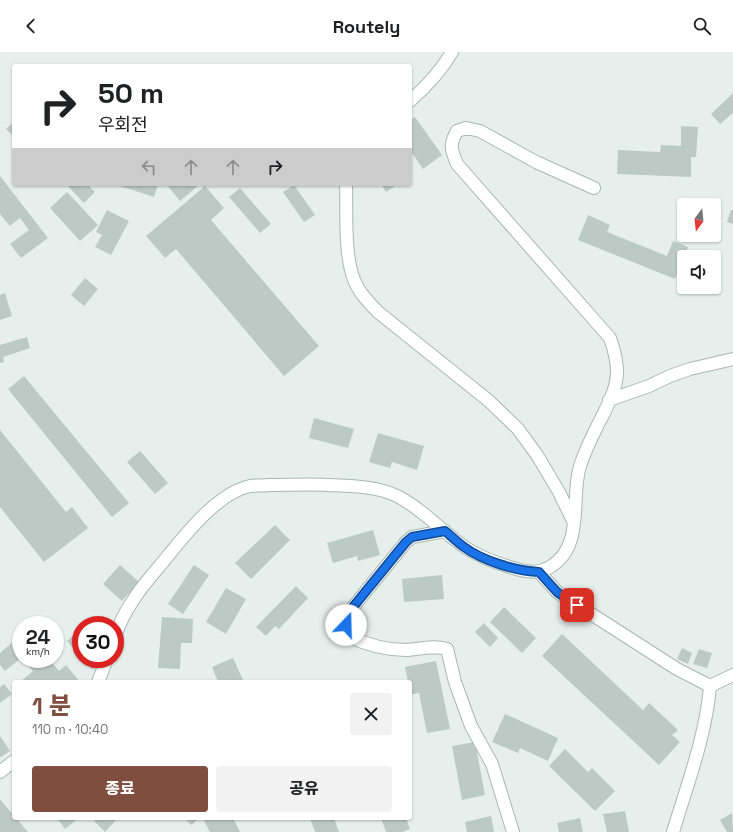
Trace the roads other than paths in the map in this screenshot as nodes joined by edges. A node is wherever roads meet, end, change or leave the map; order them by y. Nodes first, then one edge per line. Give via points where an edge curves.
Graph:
1 (452, 52) edge
2 (412, 99) edge
3 (346, 186) edge
4 (594, 188) dead end
5 (733, 359) edge
6 (609, 400) junction
7 (574, 522) junction
8 (445, 531) junction
9 (539, 572) junction
10 (124, 616) edge
11 (103, 668) edge
12 (733, 675) edge
13 (99, 680) edge
14 (710, 686) junction
15 (12, 763) edge
16 (0, 772) edge
17 (513, 832) edge
18 (673, 832) edge

1 - 2 street via 444,67
3 - 7 street via 347,252 357,287 378,312 489,402 518,429 541,461
4 - 6 street via 536,162 480,131 466,128 457,131 452,140 452,152 457,164 610,338 617,372 615,387
5 - 6 street via 690,369
6 - 7 street via 579,469 575,490
7 - 9 street via 569,545 563,556 551,567
8 - 9 street via 480,556 525,572
8 - 10 street via 397,496 380,490 296,484 251,486 233,492 197,522 131,602
8 - 17 street via 412,537 406,542 349,612 346,625 348,636 396,649 438,647 447,650 455,682 471,726 492,764
9 - 14 street via 557,592 677,669
11 - 13 street
12 - 14 street
14 - 18 street via 699,744
15 - 16 street

